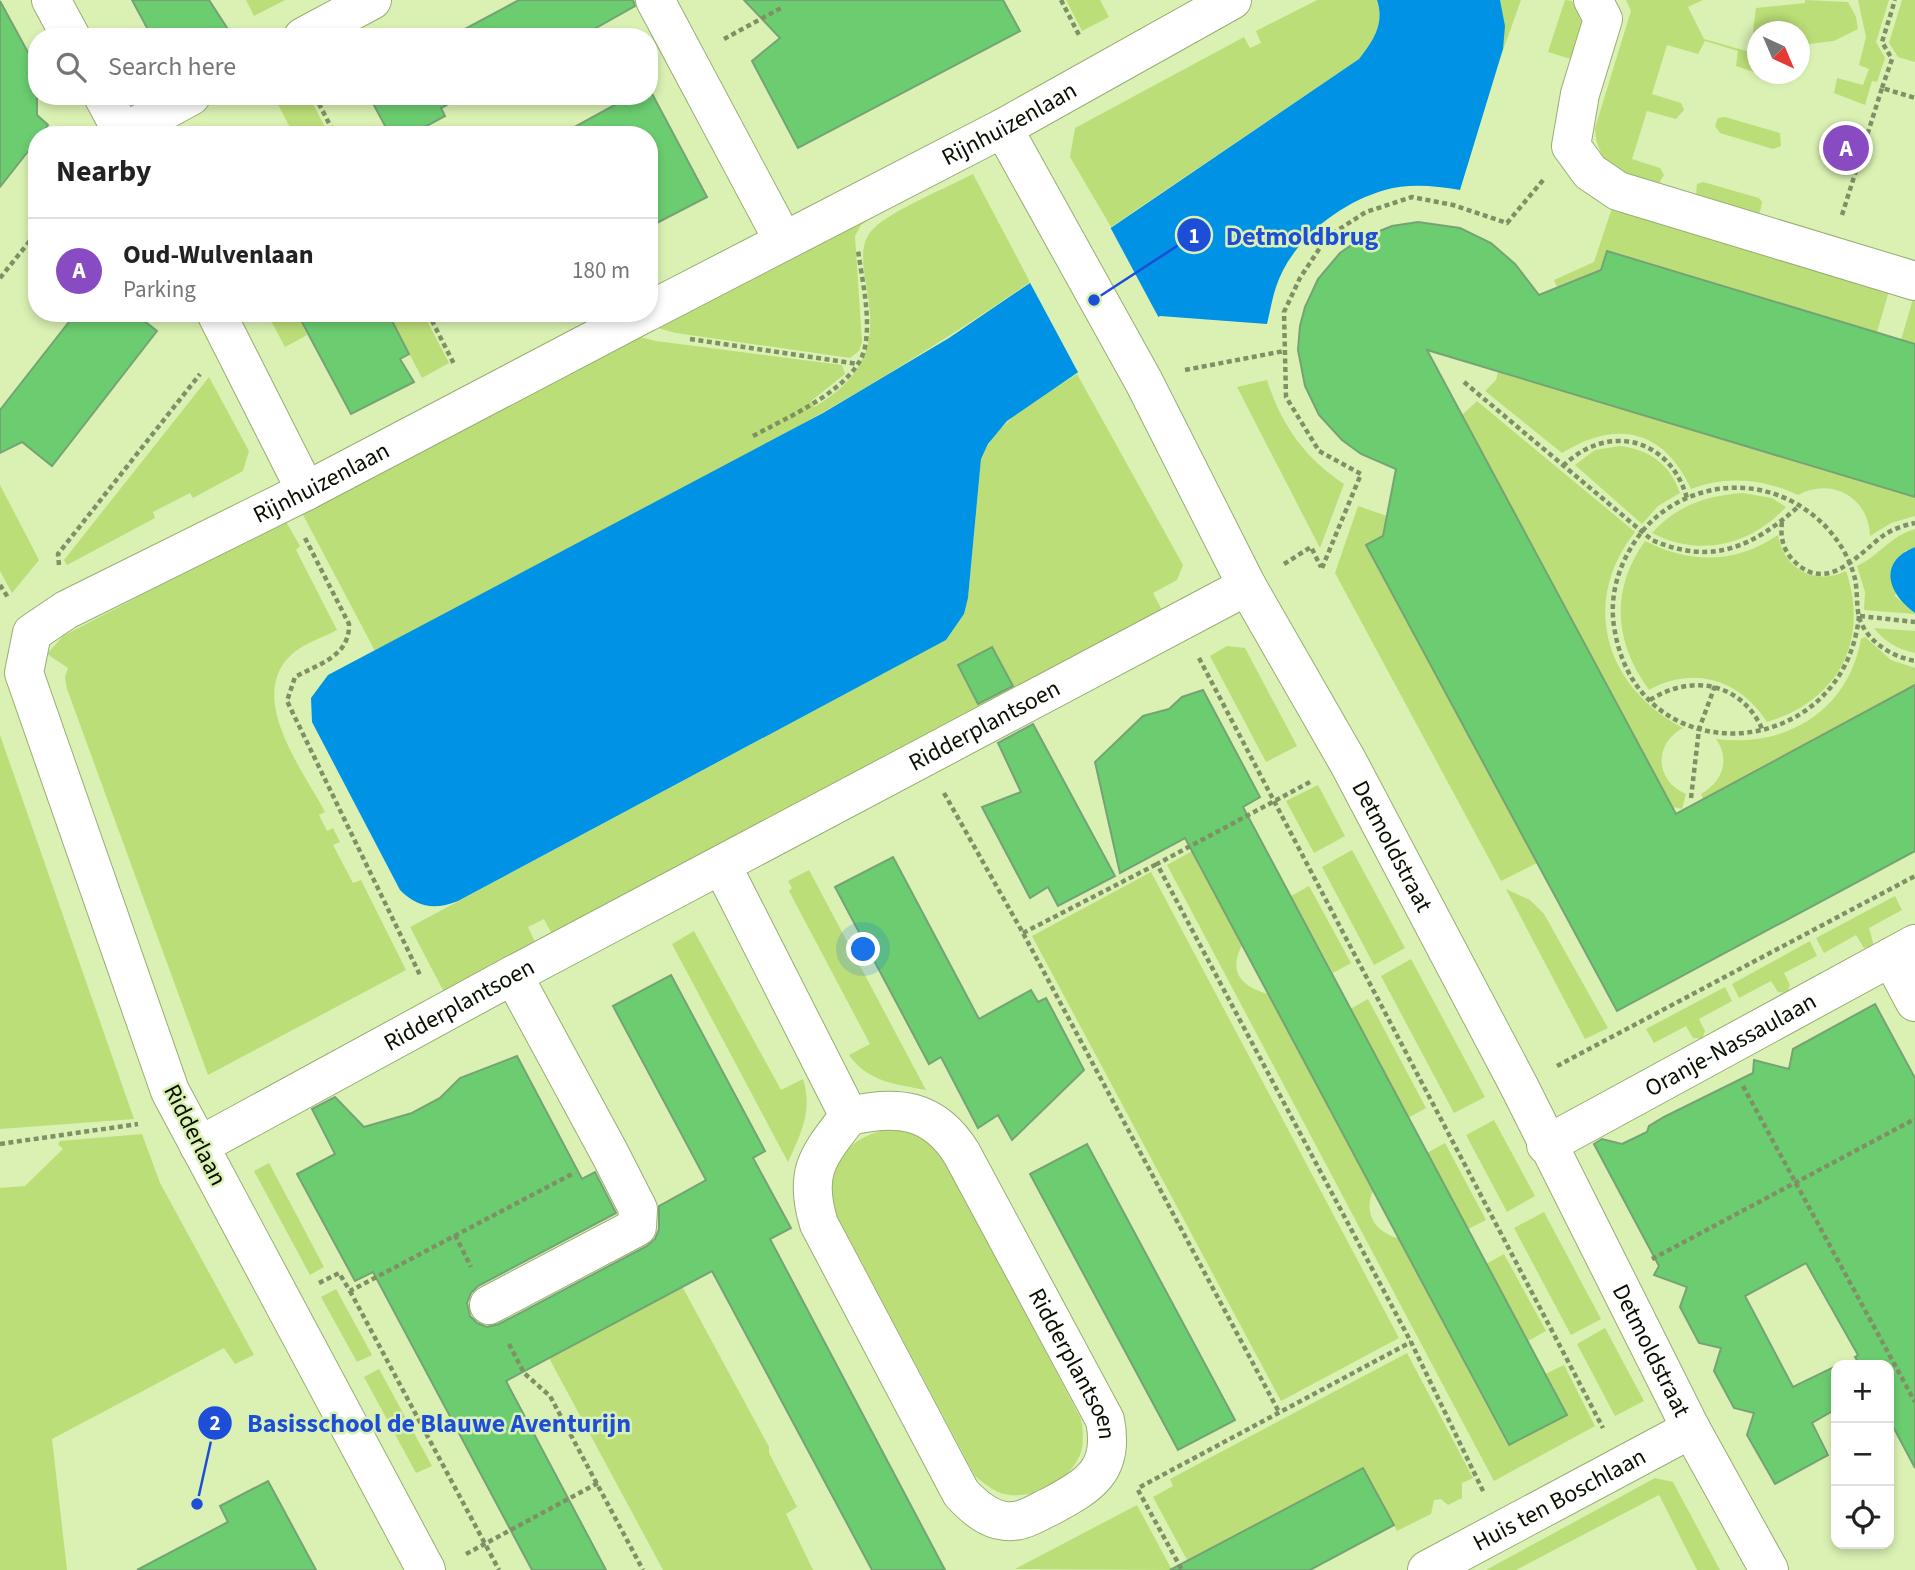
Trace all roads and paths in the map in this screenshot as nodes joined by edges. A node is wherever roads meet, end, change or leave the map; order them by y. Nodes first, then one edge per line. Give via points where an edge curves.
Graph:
1 (51, 0) edge
2 (372, 0) edge
3 (655, 0) edge
4 (1232, 0) edge
5 (1593, 0) edge
6 (1895, 0) edge
7 (66, 28) edge
8 (320, 28) edge
9 (1882, 88) junction
10 (1915, 99) edge
11 (108, 105) edge
12 (175, 105) edge
13 (319, 105) edge
14 (119, 126) edge
15 (137, 126) edge
16 (330, 126) edge
17 (1003, 128) junction
18 (1571, 146) junction
19 (861, 239) dead end
20 (783, 240) junction
21 (28, 243) edge
22 (1829, 256) junction
23 (0, 278) edge
24 (1915, 281) edge
25 (658, 306) edge
26 (221, 322) edge
27 (433, 322) edge
28 (628, 322) edge
29 (644, 322) edge
30 (1284, 351) junction
31 (858, 364) junction
32 (250, 377) junction
33 (1464, 382) dead end
34 (1146, 388) junction
35 (474, 402) junction
36 (752, 436) dead end
37 (1563, 466) junction
38 (306, 491) junction
39 (1687, 498) junction
40 (1800, 505) junction
41 (1782, 522) junction
42 (1915, 523) edge
43 (1642, 531) junction
44 (310, 549) dead end
45 (1850, 564) junction
46 (1322, 568) dead end
47 (1247, 586) junction
48 (66, 610) junction
49 (1859, 616) junction
50 (1915, 622) edge
51 (1181, 623) junction
52 (1915, 661) edge
53 (24, 673) joint
54 (1715, 686) junction
55 (1650, 700) junction
56 (1699, 729) junction
57 (1763, 732) junction
58 (924, 759) junction
59 (1348, 762) junction
60 (1690, 798) dead end
61 (1275, 800) junction
62 (1157, 864) junction
63 (722, 866) junction
64 (1915, 876) edge
65 (1023, 933) junction
66 (1903, 950) edge
67 (415, 965) dead end
68 (513, 975) junction
69 (1915, 1002) edge
70 (1723, 1049) junction
71 (1519, 1086) junction
72 (849, 1116) junction
73 (1915, 1119) edge
74 (0, 1144) edge
75 (1546, 1145) junction
76 (199, 1146) junction
77 (610, 1154) junction
78 (1796, 1183) junction
79 (455, 1236) junction
80 (1615, 1279) junction
81 (350, 1291) junction
82 (283, 1302) junction
83 (489, 1305) junction
84 (1411, 1342) junction
85 (1915, 1402) edge
86 (1279, 1412) junction
87 (1691, 1429) junction
88 (1106, 1453) junction
89 (1622, 1465) junction
90 (598, 1483) junction
91 (1137, 1489) junction
92 (1502, 1530) junction
93 (485, 1544) junction
94 (426, 1570) edge
95 (499, 1570) edge
96 (643, 1570) edge
97 (1182, 1570) edge
98 (1427, 1570) edge
99 (1769, 1570) edge

1 - 7 street
2 - 8 street
3 - 20 street
4 - 17 street, Rijnhuizenlaan
5 - 18 street via 1602,19 1580,94
6 - 9 path via 1882,42 1892,59
9 - 10 path
9 - 22 path
11 - 14 street
12 - 15 street
13 - 16 path
17 - 20 street, Rijnhuizenlaan
17 - 34 street, Detmoldstraat
18 - 22 street via 1590,172 1618,191
18 - 30 path via 1507,223 1412,197 1366,212 1327,237 1284,312
19 - 31 path via 866,348
20 - 25 street, Rijnhuizenlaan
21 - 23 path
22 - 24 street
26 - 32 street
27 - 35 path
28 - 35 street, Rijnhuizenlaan
29 - 31 path via 646,334
30 - 34 path via 1189,367
30 - 46 path via 1286,397 1319,451 1362,474
31 - 36 path via 830,393
32 - 38 street
32 - 48 path via 224,391 208,364 58,554
33 - 37 path
34 - 47 street, Detmoldstraat
35 - 38 street, Rijnhuizenlaan
37 - 39 path via 1580,451 1602,442 1635,443 1666,459
37 - 43 path
38 - 48 street, Rijnhuizenlaan
39 - 40 path via 1745,488
39 - 43 path
40 - 41 path
40 - 45 path via 1833,534
41 - 43 path via 1752,541 1710,552 1663,545
41 - 45 path via 1784,547 1801,567 1826,573
42 - 45 path via 1885,535
43 - 55 path via 1619,571 1612,614 1621,657
44 - 67 path via 348,624 349,639 340,653 295,677 287,701
45 - 49 path
47 - 51 street, Ridderplantsoen
47 - 59 street, Detmoldstraat
48 - 53 street, Rijnhuizenlaan via 32,632
49 - 50 path
49 - 52 path via 1879,645
49 - 57 path via 1855,645 1835,684 1804,714
51 - 58 street, Ridderplantsoen
51 - 61 path
53 - 76 street, Ridderlaan via 170,1091
54 - 55 path via 1681,685
54 - 56 path
54 - 57 path via 1745,703
55 - 56 path
56 - 57 path
56 - 60 path
58 - 63 street, Ridderplantsoen
58 - 65 path
59 - 61 path
59 - 71 street, Detmoldstraat
61 - 62 path
61 - 89 path
62 - 65 path
62 - 84 path
63 - 68 street, Ridderplantsoen
63 - 72 street
64 - 71 path
65 - 86 path
66 - 69 street
66 - 70 street, Oranje-Nassaulaan
68 - 76 street, Ridderplantsoen
68 - 77 street
70 - 75 street, Oranje-Nassaulaan
70 - 78 path
71 - 75 street, Detmoldstraat
72 - 88 street, Ridderplantsoen via 877,1110 911,1111 953,1139 1105,1420
72 - 88 street, Ridderplantsoen via 813,1172 811,1198 819,1224 961,1493 989,1516 1022,1520 1085,1488 1099,1474
73 - 78 path
74 - 76 path via 160,1121
75 - 80 street, Detmoldstraat
76 - 82 street, Ridderlaan
77 - 79 path
77 - 83 street via 638,1209 637,1227
78 - 80 path
78 - 85 path
79 - 81 path
79 - 83 path
80 - 87 street, Detmoldstraat
81 - 82 path via 339,1273
81 - 93 path
82 - 94 street, Ridderlaan
83 - 90 path via 524,1373 550,1396
84 - 86 path
84 - 92 path
86 - 91 path
87 - 89 street, Huis ten Boschlaan
87 - 99 street, Detmoldstraat
88 - 91 path via 1127,1469
89 - 92 street, Huis ten Boschlaan
90 - 93 path
90 - 96 path
91 - 97 path
92 - 98 street, Huis ten Boschlaan
93 - 95 path

